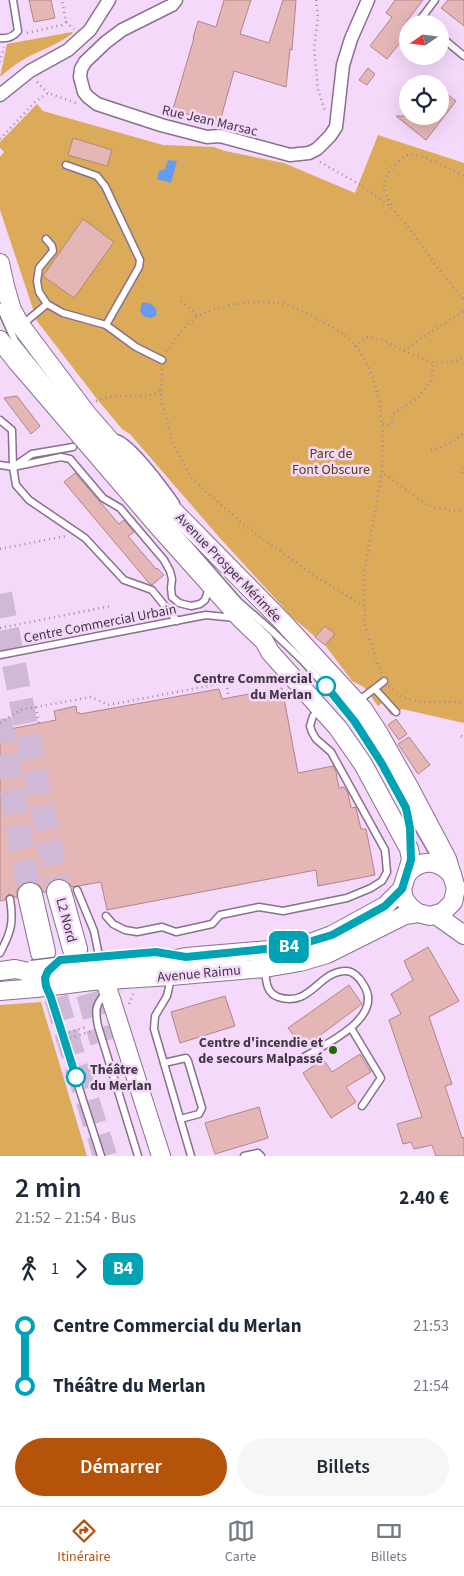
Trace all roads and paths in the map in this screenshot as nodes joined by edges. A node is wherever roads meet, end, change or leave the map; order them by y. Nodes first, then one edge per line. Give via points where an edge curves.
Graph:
1 (13, 0) edge
2 (62, 0) edge
3 (110, 0) edge
4 (176, 0) edge
5 (316, 0) edge
6 (368, 0) edge
7 (435, 0) edge
8 (424, 15) edge
9 (66, 22) junction
10 (72, 26) dead end
11 (14, 36) junction
12 (3, 39) edge
13 (449, 44) edge
14 (464, 56) edge
15 (0, 62) edge
16 (40, 85) dead end
17 (48, 93) junction
18 (0, 95) edge
19 (84, 105) dead end
20 (326, 115) dead end
21 (0, 139) edge
22 (299, 154) junction
23 (66, 165) dead end
24 (464, 176) edge
25 (391, 207) junction
26 (46, 238) dead end
27 (0, 263) edge
28 (464, 300) edge
29 (181, 301) dead end
30 (47, 304) junction
31 (0, 307) edge
32 (464, 311) edge
33 (198, 316) junction
34 (106, 325) junction
35 (21, 326) junction
36 (0, 340) edge
37 (355, 346) junction
38 (404, 351) junction
39 (464, 357) edge
40 (162, 360) junction
41 (433, 363) junction
42 (162, 390) junction
43 (96, 401) dead end
44 (0, 420) edge
45 (383, 424) junction
46 (464, 433) edge
47 (116, 438) dead end
48 (73, 447) dead end
49 (431, 450) dead end
50 (0, 465) edge
51 (464, 466) edge
52 (13, 468) junction
53 (382, 472) junction
54 (462, 473) dead end
55 (464, 511) edge
56 (181, 518) junction
57 (66, 536) dead end
58 (0, 549) edge
59 (207, 581) junction
60 (111, 606) dead end
61 (364, 606) junction
62 (241, 619) junction
63 (177, 621) junction
64 (0, 628) edge
65 (0, 655) edge
66 (278, 673) dead end
67 (384, 681) junction
68 (226, 683) junction
69 (375, 689) junction
70 (228, 698) dead end
71 (464, 702) edge
72 (358, 703) junction
73 (36, 707) junction
74 (321, 708) junction
75 (396, 712) dead end
76 (0, 723) edge
77 (39, 723) dead end
78 (406, 808) junction
79 (409, 849) junction
80 (446, 870) junction
81 (405, 881) junction
82 (68, 891) tunnel mouth
83 (20, 897) joint
84 (460, 902) edge
85 (418, 913) junction
86 (436, 915) junction
87 (106, 916) dead end
88 (464, 935) edge
89 (266, 950) junction
90 (0, 953) edge
91 (266, 968) junction
92 (69, 971) edge
93 (171, 976) junction
94 (0, 991) edge
95 (98, 1026) junction
96 (87, 1027) dead end
97 (351, 1028) junction
98 (64, 1039) junction
99 (304, 1057) dead end
100 (164, 1063) junction
101 (362, 1106) dead end
102 (180, 1119) junction
103 (101, 1156) edge
104 (138, 1156) edge
105 (161, 1156) edge
106 (191, 1156) edge
107 (244, 1156) edge
108 (261, 1156) edge

1 - 11 lane via 18,31
2 - 9 path
3 - 18 street via 90,30 68,50 30,71
4 - 22 street, Rue Jean Marsac via 122,30 85,62 80,77 84,92 97,104 160,125 208,137 220,136 290,155
5 - 20 path via 318,18 314,48 318,90
6 - 22 street, Rue Jean Marsac via 343,65 336,127 317,149
7 - 8 lane
9 - 10 path
9 - 11 path
11 - 12 lane
12 - 15 path
13 - 14 lane
16 - 17 path
17 - 19 path
17 - 21 path via 36,101
22 - 25 path via 318,160
23 - 34 lane via 97,176 140,260
24 - 25 path via 408,155 384,178
25 - 28 path
26 - 30 lane via 53,251 39,268 37,281 39,292
27 - 35 street, Avenue Prosper Mérimée via 12,310
29 - 33 path
30 - 34 lane via 63,313
30 - 35 lane
31 - 78 lane via 15,341 64,402 238,601 303,661 349,713
32 - 38 path
33 - 37 path via 254,301 280,303 348,337
33 - 40 path via 182,330
34 - 40 lane via 136,347
35 - 56 street, Avenue Prosper Mérimée via 89,416
36 - 59 street, Avenue Prosper Mérimée via 43,394
37 - 38 path via 366,337 383,340
37 - 45 path via 365,360 378,394
38 - 41 path
39 - 41 path via 454,362
40 - 42 path
41 - 45 path via 432,379 420,397 393,414 392,425
42 - 43 path via 148,396 112,396
42 - 61 path via 161,398 173,444 192,479 244,525 310,573
44 - 52 lane via 12,430
45 - 53 path
46 - 49 path via 445,447
47 - 56 lane via 126,443 163,484 176,503
48 - 52 lane via 32,454
50 - 52 lane
51 - 54 path
52 - 59 lane via 61,457 70,459 103,498 120,508 164,560 172,579 172,597 191,606 200,604 209,588
52 - 63 lane via 16,485 29,500 85,538 124,580 152,590
53 - 55 path via 427,505
53 - 61 path via 364,574
56 - 72 street, Avenue Prosper Mérimée
57 - 58 path
59 - 62 street, Avenue Prosper Mérimée
60 - 64 path
61 - 67 path via 365,625
62 - 63 lane, Centre Commercial Urbain via 206,615
62 - 74 street, Avenue Prosper Mérimée
63 - 65 lane, Centre Commercial Urbain
66 - 68 path
67 - 69 lane
67 - 71 path via 402,696 422,702
68 - 70 path
68 - 73 path via 108,705 91,697
69 - 72 lane
69 - 75 lane
72 - 80 street, Avenue Prosper Mérimée via 440,842
73 - 76 path via 20,710
73 - 77 path
74 - 79 street, Avenue Prosper Mérimée via 363,764
74 - 87 lane via 313,716 312,732 331,752 385,850 387,872 382,881 347,898 283,911 259,906 220,915 212,924 176,932 162,928 137,932 125,930
78 - 79 lane via 410,828
78 - 80 lane
79 - 81 street via 411,860
80 - 81 street via 426,862 419,864
80 - 84 street, Avenue Prosper Mérimée
81 - 85 street via 404,899
81 - 89 street, Avenue Raimu via 385,906 332,935 295,946
82 - 92 highway, L2 Nord
83 - 90 lane via 12,927
83 - 92 highway
84 - 86 street, Avenue Prosper Mérimée
85 - 86 street
85 - 91 street, Avenue Raimu via 393,920 327,954
86 - 88 street
89 - 91 lane
89 - 92 street, Avenue Raimu
91 - 93 street, Avenue Raimu
91 - 97 lane via 270,992 287,1000 306,995 328,976 347,971 359,977 369,996 368,1005 362,1018
92 - 93 street, Avenue Raimu via 147,978
92 - 94 street, Avenue Raimu
92 - 95 lane via 98,1001 95,1010
92 - 98 lane
92 - 105 street
93 - 100 lane via 167,996 154,1022
95 - 98 path via 90,1032
95 - 104 lane
96 - 98 path via 67,1032
97 - 99 lane
97 - 101 lane via 381,1078
98 - 103 lane
100 - 102 lane
100 - 102 lane via 186,1058 202,1108 199,1114
102 - 106 lane
107 - 108 lane via 258,1153

